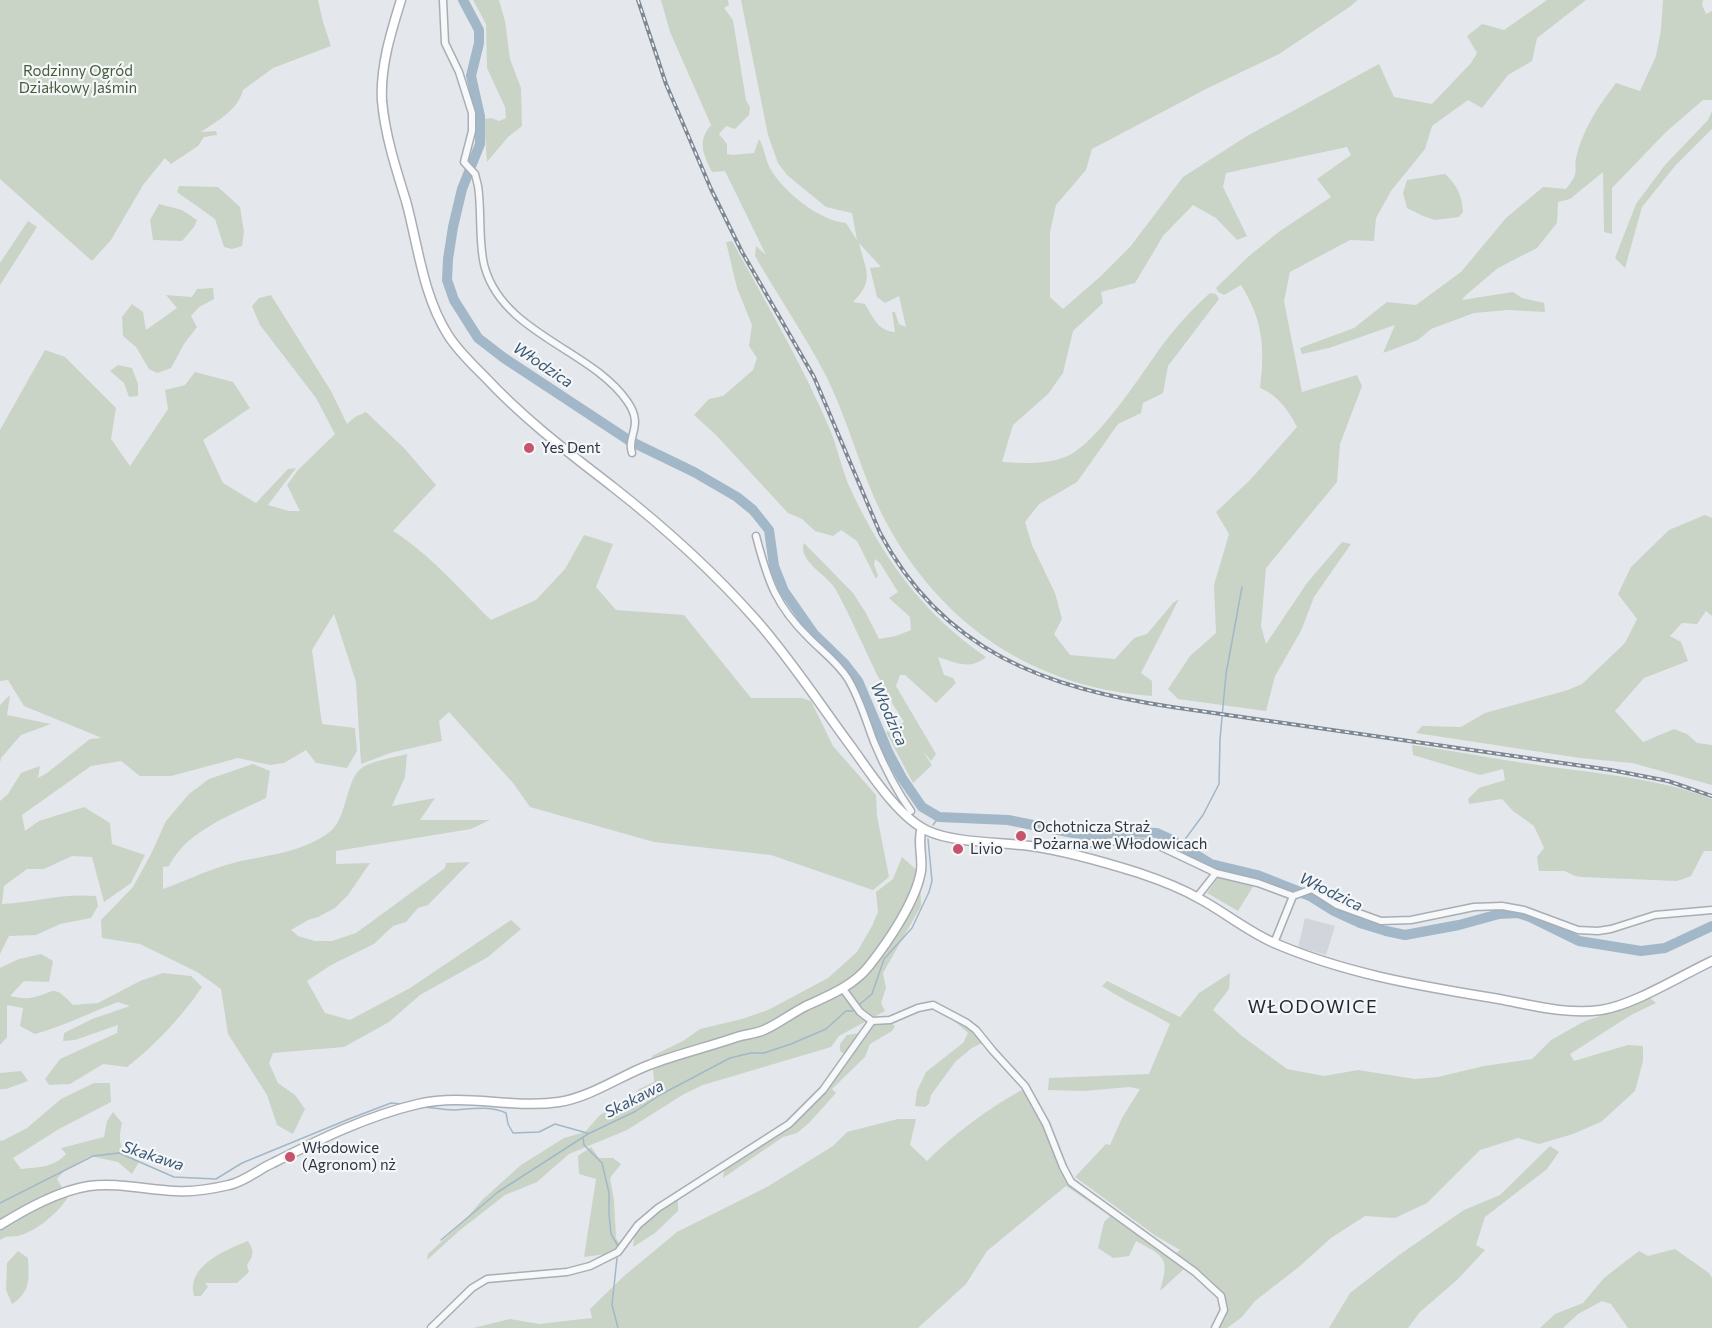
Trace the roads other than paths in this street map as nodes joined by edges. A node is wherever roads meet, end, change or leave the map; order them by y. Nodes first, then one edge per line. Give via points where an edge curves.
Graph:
1 (401, 0) edge
2 (443, 0) edge
3 (631, 450) dead end
4 (756, 536) dead end
5 (911, 811) junction
6 (922, 828) junction
7 (1066, 853) junction
8 (1216, 873) junction
9 (1295, 895) junction
10 (1197, 897) junction
11 (1712, 910) edge
12 (1274, 943) junction
13 (1712, 961) edge
14 (845, 993) junction
15 (872, 1021) junction
16 (0, 1226) edge
17 (431, 1328) edge
18 (1215, 1328) edge

1 - 5 street via 384,64 382,105 437,315 449,337 498,391 671,536 753,617 869,771
2 - 3 street via 445,43 472,112 472,131 464,162 475,174 483,260 490,282 516,315 612,384 627,400 636,424
4 - 5 street via 770,586 780,605 847,677 884,764
5 - 6 street
6 - 7 street via 947,836
6 - 14 street via 921,869 915,889 875,958
7 - 8 street via 1067,845 1118,841 1155,844
7 - 10 street via 1141,874
8 - 9 street
8 - 10 street
9 - 11 street via 1312,889 1337,905 1381,921 1502,906 1578,930 1598,931 1655,915
9 - 12 street
10 - 12 street
12 - 13 street via 1365,975 1577,1011 1623,1004
14 - 15 street
14 - 16 street via 794,1012 766,1029 651,1064 566,1101 421,1103 359,1122 234,1184 185,1191 87,1186 67,1191
15 - 17 street via 823,1089 789,1124 658,1208 638,1225 618,1252 567,1272 487,1279 472,1288
15 - 18 street via 890,1020 934,1002 976,1030 1025,1086 1071,1182 1215,1290 1224,1305

